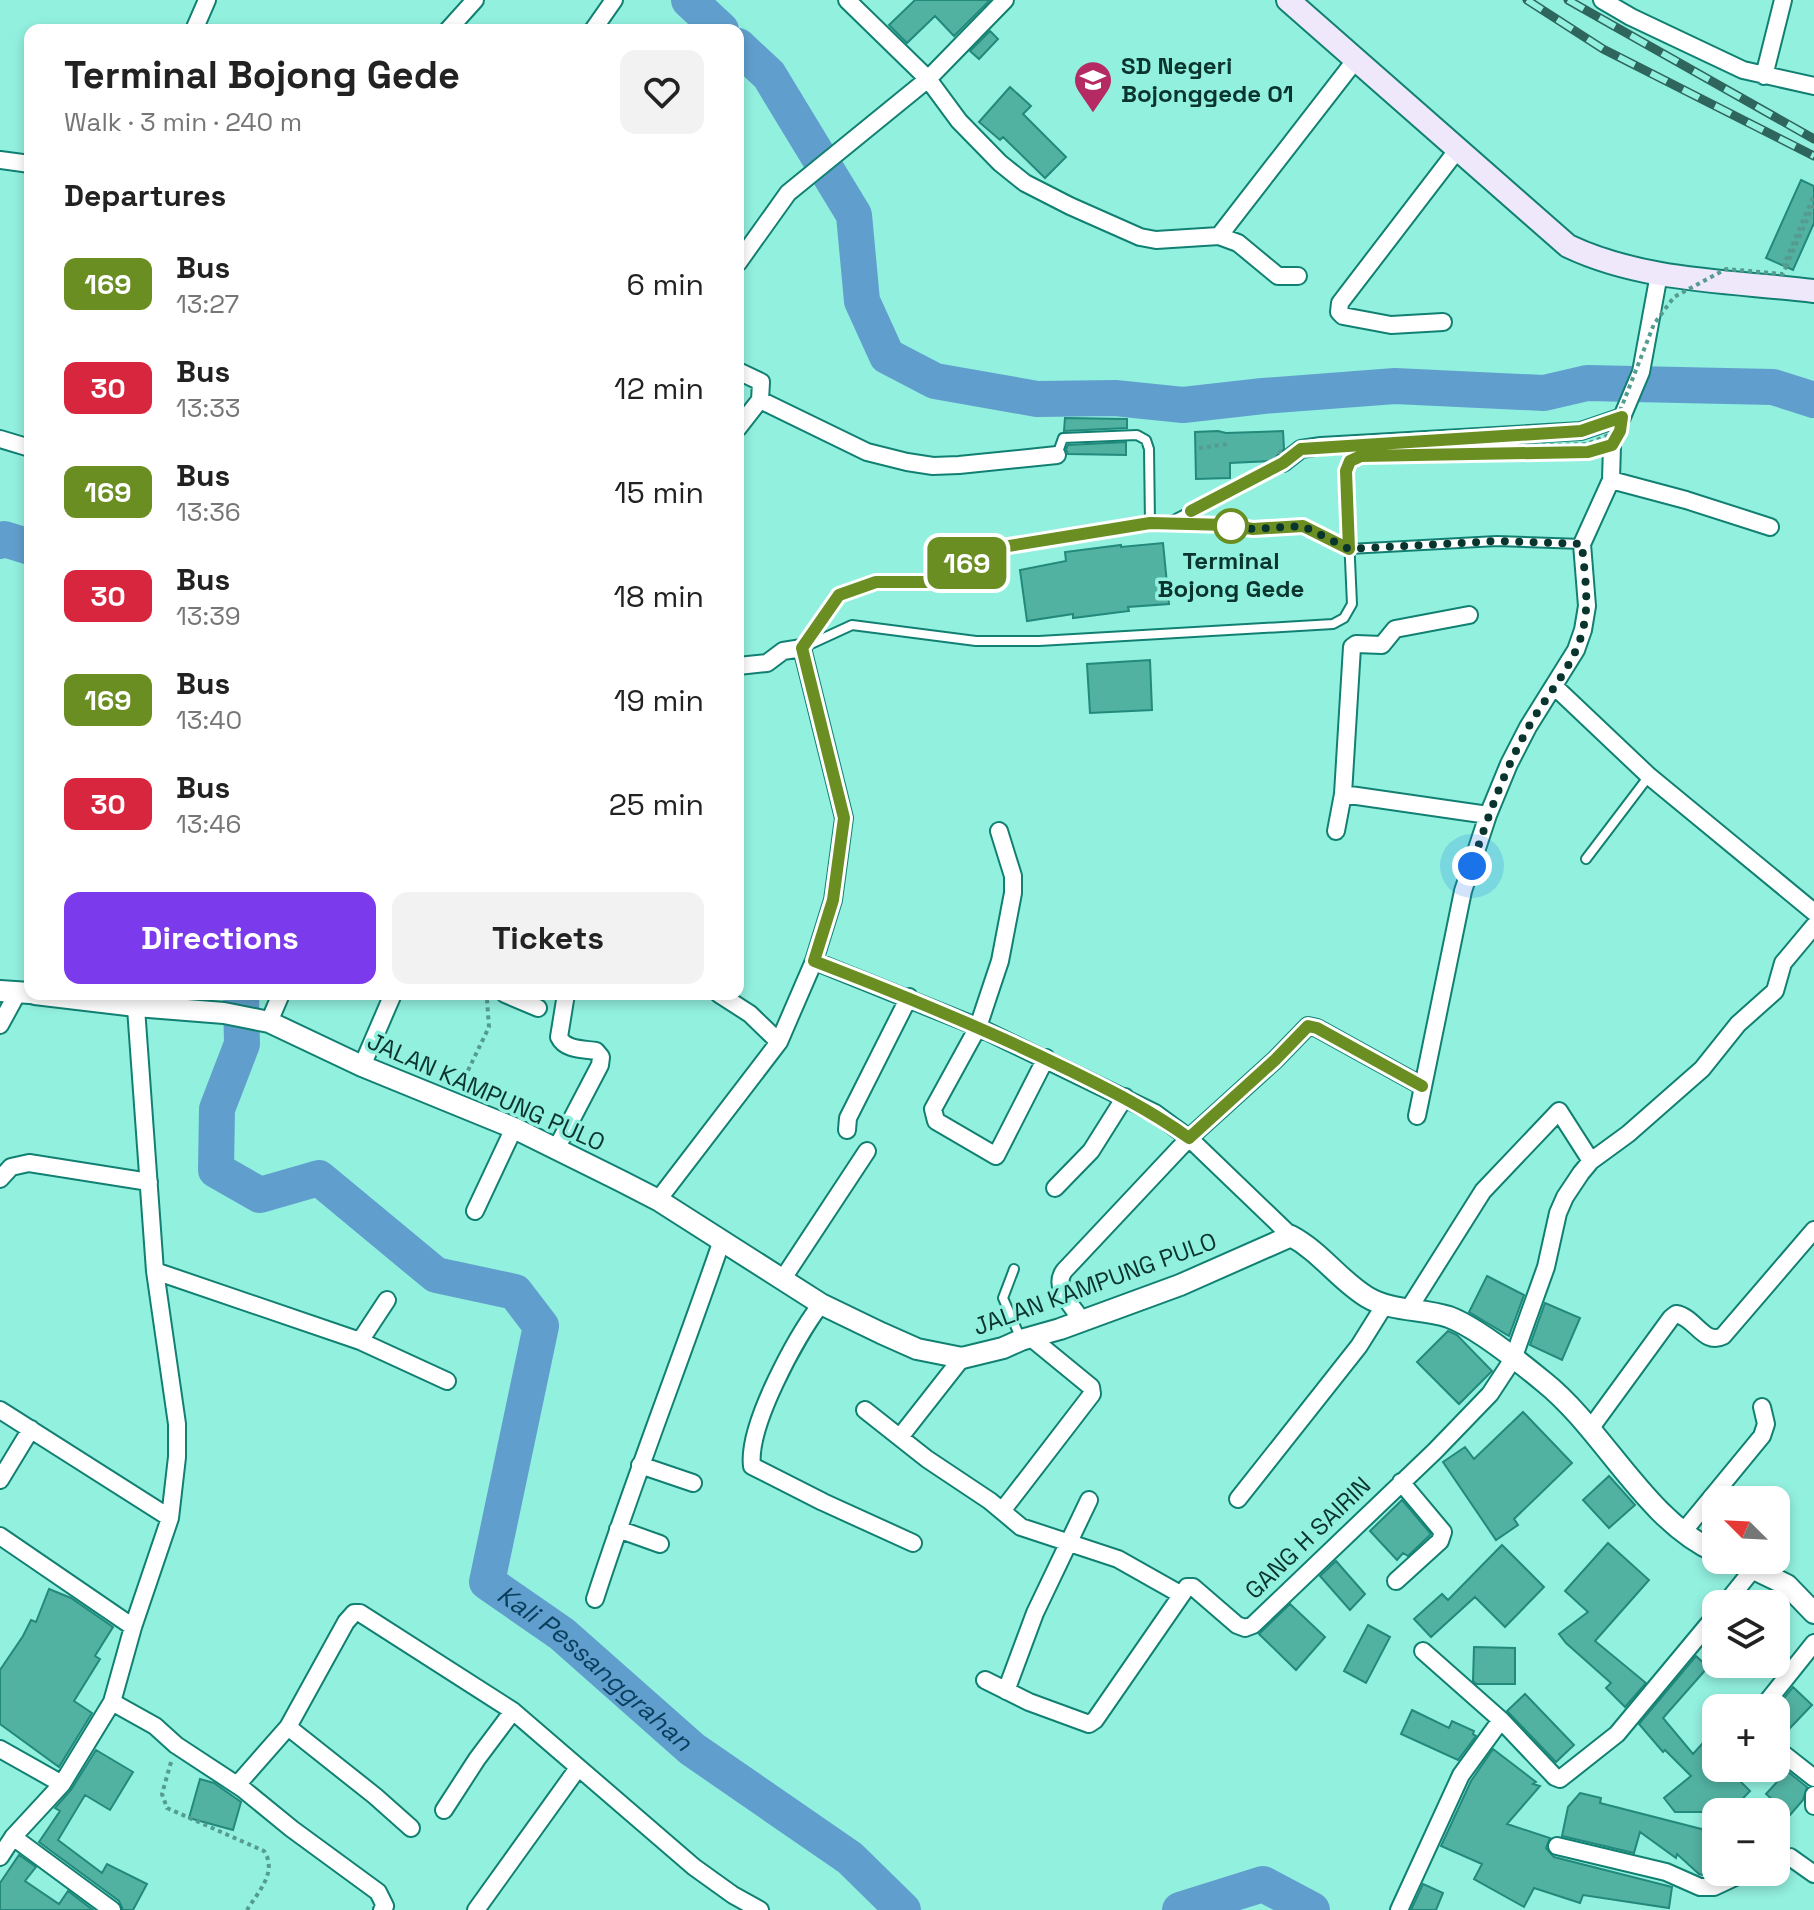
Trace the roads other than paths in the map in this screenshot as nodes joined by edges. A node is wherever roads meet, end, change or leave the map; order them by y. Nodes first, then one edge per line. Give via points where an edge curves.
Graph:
1 (475, 0) edge
2 (614, 0) edge
3 (847, 0) edge
4 (1005, 0) edge
5 (1288, 0) edge
6 (1602, 0) edge
7 (1783, 0) edge
8 (202, 1) edge
9 (196, 24) edge
10 (453, 24) edge
11 (597, 24) edge
12 (1357, 58) junction
13 (1764, 76) junction
14 (928, 79) junction
15 (1814, 86) edge
16 (1458, 149) junction
17 (0, 160) edge
18 (24, 163) edge
19 (1219, 236) junction
20 (744, 255) edge
21 (1659, 274) junction
22 (1298, 276) dead end
23 (1814, 291) edge
24 (1443, 322) dead end
25 (744, 374) edge
26 (760, 400) junction
27 (1625, 412) junction
28 (744, 420) edge
29 (0, 439) edge
30 (1612, 445) junction
31 (24, 446) edge
32 (1057, 455) joint
33 (1281, 458) joint
34 (1611, 480) junction
35 (1150, 523) junction
36 (1168, 524) junction
37 (1770, 527) dead end
38 (1582, 544) junction
39 (1349, 549) junction
40 (1469, 615) dead end
41 (802, 648) junction
42 (744, 665) edge
43 (1554, 686) junction
44 (1649, 776) junction
45 (1343, 794) junction
46 (1488, 815) junction
47 (999, 831) dead end
48 (1336, 831) dead end
49 (1586, 859) dead end
50 (1814, 912) edge
51 (1814, 926) edge
52 (814, 961) junction
53 (21, 993) edge
54 (909, 997) junction
55 (136, 1000) edge
56 (277, 1000) edge
57 (390, 1000) edge
58 (519, 1000) edge
59 (565, 1000) edge
60 (728, 1000) edge
61 (538, 1008) dead end
62 (263, 1020) junction
63 (0, 1025) edge
64 (978, 1027) junction
65 (779, 1042) junction
66 (1046, 1058) junction
67 (362, 1066) junction
68 (1422, 1086) junction
69 (1125, 1097) junction
70 (1417, 1116) dead end
71 (514, 1128) junction
72 (847, 1130) dead end
73 (1189, 1138) junction
74 (556, 1149) junction
75 (867, 1151) dead end
76 (1591, 1161) junction
77 (0, 1179) edge
78 (149, 1182) junction
79 (1055, 1188) dead end
80 (658, 1200) junction
81 (475, 1211) dead end
82 (1814, 1230) edge
83 (1291, 1236) junction
84 (722, 1240) junction
85 (1014, 1269) dead end
86 (155, 1271) junction
87 (782, 1280) junction
88 (387, 1300) dead end
89 (821, 1304) junction
90 (1384, 1306) junction
91 (1408, 1310) junction
92 (1082, 1321) junction
93 (1026, 1338) junction
94 (360, 1341) junction
95 (962, 1358) junction
96 (1513, 1359) junction
97 (447, 1381) dead end
98 (1762, 1407) dead end
99 (0, 1410) edge
100 (865, 1410) dead end
101 (31, 1429) junction
102 (1590, 1429) junction
103 (900, 1437) junction
104 (640, 1465) junction
105 (0, 1480) edge
106 (1401, 1482) junction
107 (693, 1483) dead end
108 (1238, 1499) dead end
109 (1089, 1500) dead end
110 (1002, 1511) junction
111 (170, 1518) junction
112 (618, 1529) junction
113 (1683, 1532) junction
114 (0, 1536) edge
115 (913, 1543) dead end
116 (660, 1544) dead end
117 (1069, 1544) junction
118 (1702, 1544) edge
119 (1765, 1574) edge
120 (1396, 1581) dead end
121 (1180, 1594) junction
122 (595, 1599) dead end
123 (1814, 1613) edge
124 (133, 1627) junction
125 (1702, 1632) edge
126 (1814, 1643) edge
127 (1423, 1651) dead end
128 (985, 1680) dead end
129 (1006, 1691) junction
130 (1773, 1694) edge
131 (112, 1702) junction
132 (513, 1711) junction
133 (1501, 1720) junction
134 (288, 1727) junction
135 (0, 1749) edge
136 (1790, 1759) edge
137 (578, 1768) junction
138 (1814, 1778) edge
139 (62, 1784) junction
140 (237, 1785) junction
141 (1814, 1795) edge
142 (1814, 1806) edge
143 (444, 1810) dead end
144 (411, 1828) dead end
145 (13, 1837) junction
146 (1557, 1846) dead end
147 (0, 1857) edge
148 (1790, 1857) edge
149 (1814, 1874) edge
150 (1716, 1886) edge
151 (112, 1910) edge
152 (382, 1910) edge
153 (476, 1910) edge
154 (760, 1910) edge
155 (1399, 1910) edge

1 - 10 street
2 - 11 street
3 - 14 street
4 - 14 street
5 - 12 main road
6 - 13 street
7 - 13 street
8 - 9 street
12 - 16 main road
12 - 19 street
13 - 15 street
14 - 19 street via 1000,163 1036,189 1140,237
14 - 20 street via 788,193
16 - 21 main road via 1568,246
16 - 24 street via 1340,303 1339,312 1401,325
17 - 18 street
19 - 22 street via 1244,247 1278,276
21 - 23 main road
21 - 27 street, bridge via 1641,372
25 - 26 street via 761,382
26 - 28 street
26 - 32 street via 867,452 907,462 959,465
27 - 30 lane
27 - 33 street via 1581,431 1321,446
29 - 31 street
30 - 34 street
30 - 39 lane via 1588,452 1361,456 1350,461 1346,471
32 - 35 lane via 1063,438 1137,435 1146,440
33 - 36 lane
34 - 37 street
34 - 38 street
35 - 36 lane
35 - 41 lane via 984,550 956,573 932,582 876,582 839,595
36 - 39 lane via 1303,526
38 - 39 lane via 1497,541
38 - 43 street via 1587,606 1583,630
39 - 41 lane via 1352,604 1333,624 992,641 852,625
40 - 45 street via 1395,629 1382,645 1352,647
41 - 42 street via 783,651 767,663
41 - 52 street via 844,818 833,900
43 - 44 street
43 - 46 street via 1509,764
44 - 49 lane
44 - 50 street
45 - 46 street
45 - 48 street
46 - 68 street via 1463,891
47 - 64 street via 1013,893 1000,961
51 - 76 street, GANG H SAIRIN via 1783,963 1773,994 1738,1024 1690,1082
52 - 54 street
52 - 65 street
53 - 63 street
54 - 64 street
54 - 72 street via 848,1118
55 - 62 street, JALAN KAMPUNG PULO
55 - 78 street
56 - 62 street
57 - 67 street
58 - 61 street
59 - 74 street via 561,1042 601,1057
60 - 65 street
62 - 67 street, JALAN KAMPUNG PULO
64 - 66 street
64 - 66 street via 933,1116 992,1155 999,1153
65 - 80 street
66 - 69 street
67 - 71 street, JALAN KAMPUNG PULO
68 - 70 street
68 - 73 street via 1308,1026
69 - 73 street
69 - 79 street via 1091,1151
71 - 74 street, JALAN KAMPUNG PULO
71 - 81 street
73 - 83 street
73 - 92 street via 1059,1278
74 - 80 street, JALAN KAMPUNG PULO
75 - 87 street
76 - 91 street via 1559,1111 1483,1191
76 - 96 street, GANG H SAIRIN via 1558,1213 1546,1267
77 - 78 street via 11,1167 29,1163
78 - 86 street
80 - 84 street, JALAN KAMPUNG PULO
82 - 102 street via 1723,1336 1710,1338 1684,1315 1671,1318
83 - 90 street
83 - 92 street, JALAN KAMPUNG PULO
84 - 87 street, JALAN KAMPUNG PULO
84 - 104 street
85 - 93 lane via 1003,1298
86 - 94 street
86 - 111 street via 177,1424
87 - 89 street, JALAN KAMPUNG PULO
88 - 94 street
89 - 95 street, JALAN KAMPUNG PULO via 917,1349
89 - 115 street via 792,1348 758,1423 750,1450 752,1466
90 - 91 street
90 - 108 street via 1359,1346
91 - 96 street via 1453,1318
92 - 93 street, JALAN KAMPUNG PULO
93 - 95 street, JALAN KAMPUNG PULO
93 - 110 street via 1091,1387 1092,1394
94 - 97 street
95 - 103 street
96 - 102 street via 1564,1399
96 - 106 street, GANG H SAIRIN via 1490,1394
98 - 113 street via 1762,1436
99 - 101 street
100 - 103 street
101 - 105 street
101 - 111 street
102 - 113 street
103 - 110 street
104 - 107 street
104 - 112 street
106 - 120 street via 1443,1536
106 - 121 street, GANG H SAIRIN via 1253,1625 1237,1625 1193,1587
109 - 117 street
110 - 117 street via 1021,1527
111 - 124 street
112 - 116 street
112 - 122 street
113 - 118 street
114 - 124 street
117 - 121 street via 1118,1559
117 - 129 street via 1035,1613
119 - 123 street via 1787,1585
121 - 129 street via 1089,1724
124 - 131 street
125 - 133 street via 1617,1734 1565,1779 1555,1777
126 - 130 street
127 - 133 street
128 - 129 street
131 - 139 street
131 - 140 street
132 - 134 street via 369,1617 354,1613
132 - 137 street
132 - 143 street
133 - 155 street via 1461,1775
134 - 140 street
134 - 144 street
135 - 139 street
136 - 138 street
137 - 153 street
137 - 154 street via 694,1867
139 - 145 street
140 - 152 street via 378,1892 384,1899
141 - 142 street
145 - 147 street
145 - 151 street
146 - 150 street via 1666,1872 1700,1887
148 - 149 street

